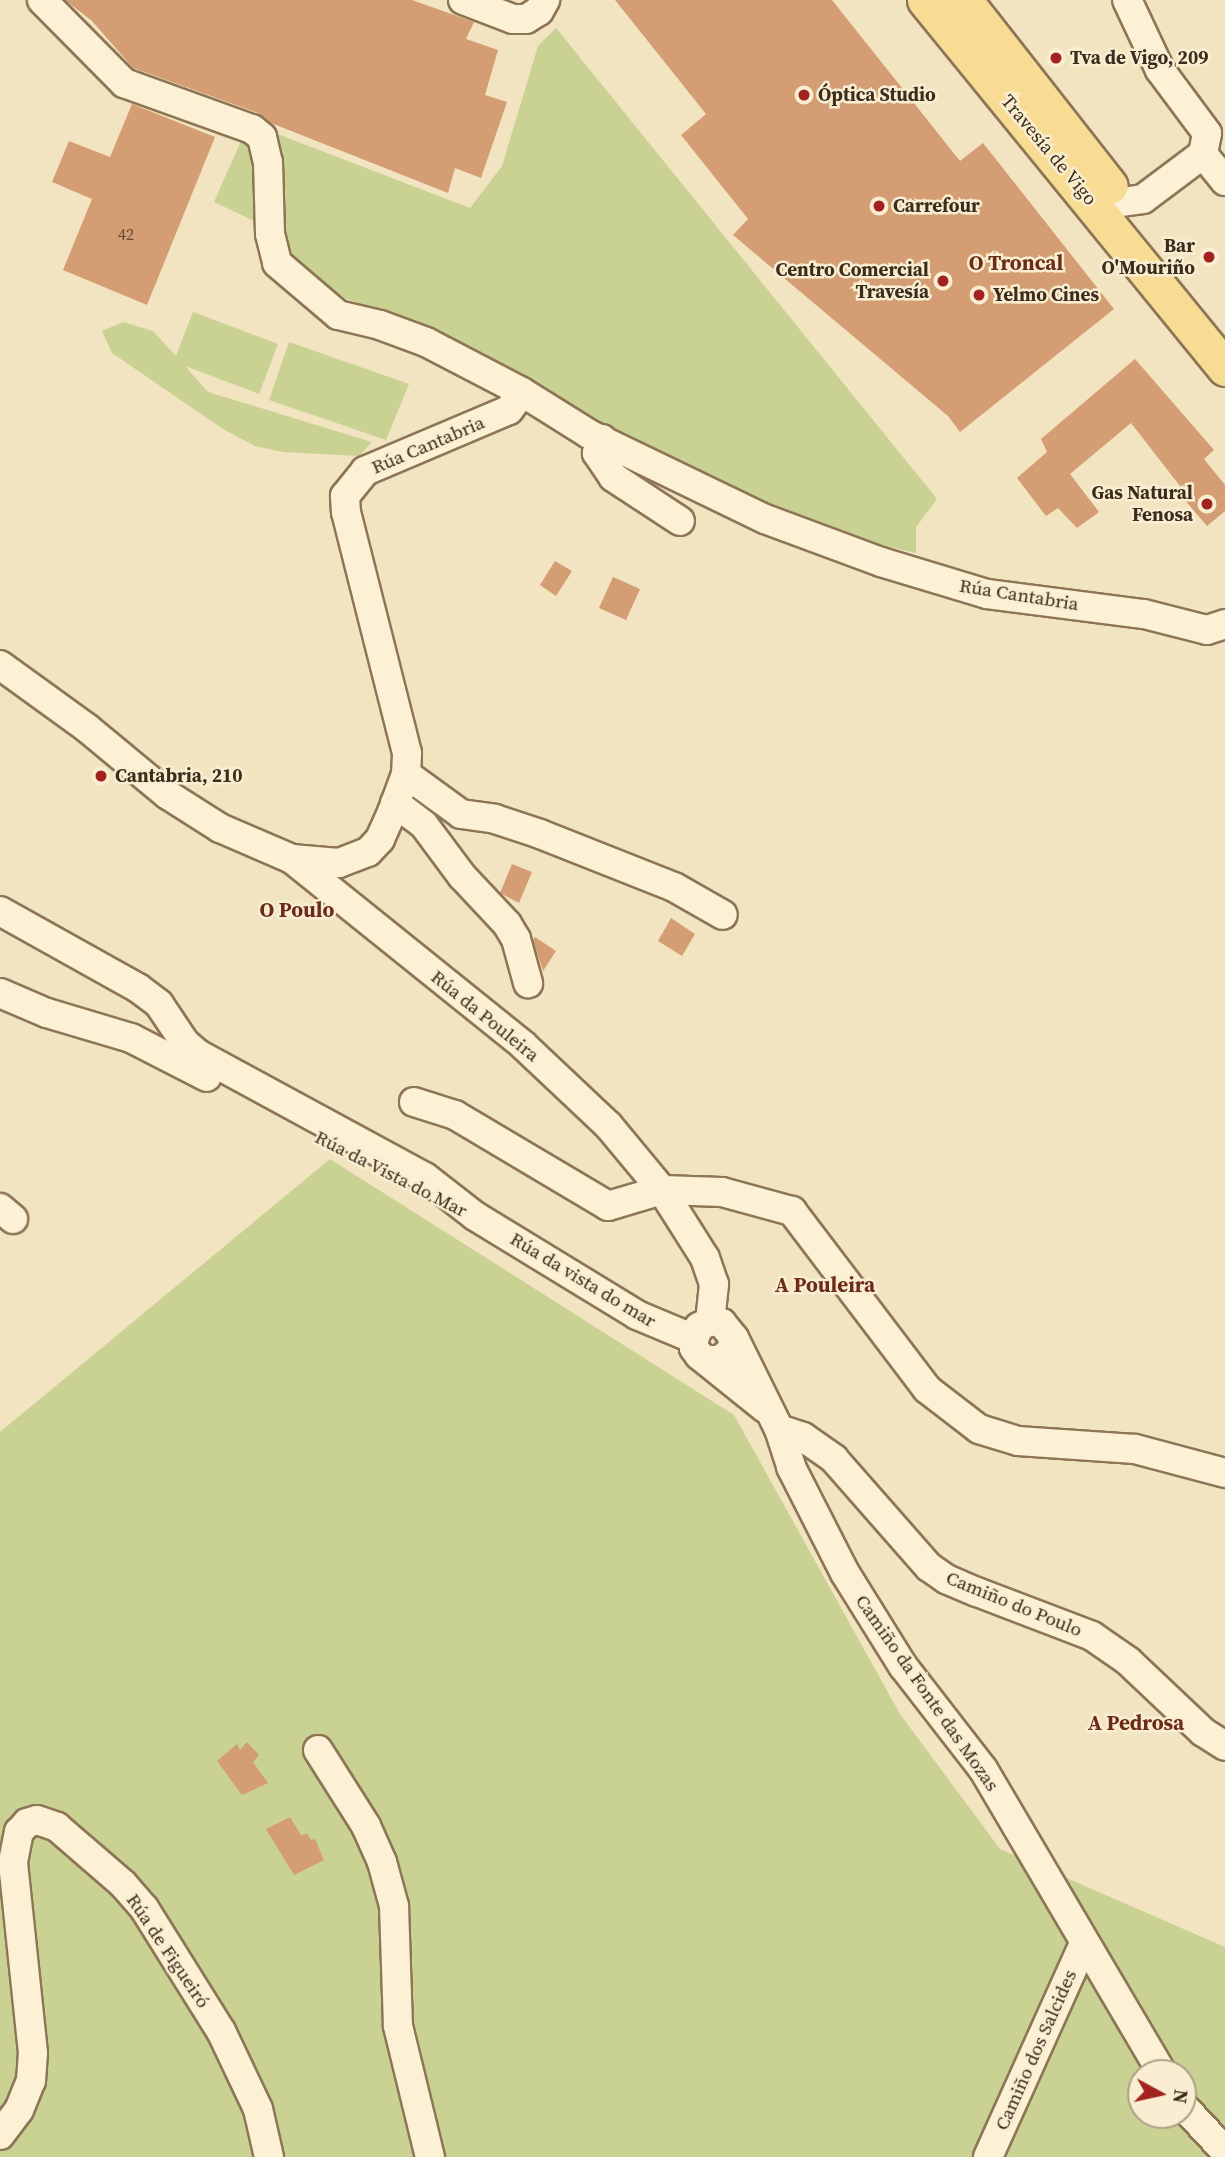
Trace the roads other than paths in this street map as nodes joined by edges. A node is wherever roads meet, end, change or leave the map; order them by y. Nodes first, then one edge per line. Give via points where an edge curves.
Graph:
1 (42, 0) edge
2 (463, 0) edge
3 (545, 0) edge
4 (908, 0) edge
5 (925, 0) edge
6 (944, 0) edge
7 (964, 0) edge
8 (1127, 0) edge
9 (1203, 154) junction
10 (1225, 181) edge
11 (1122, 202) junction
12 (1173, 288) junction
13 (1225, 336) edge
14 (1225, 368) edge
15 (522, 392) junction
16 (602, 439) junction
17 (680, 521) dead end
18 (1224, 627) edge
19 (0, 665) edge
20 (406, 774) junction
21 (395, 803) junction
22 (292, 859) junction
23 (0, 911) edge
24 (723, 915) dead end
25 (528, 983) dead end
26 (0, 993) edge
27 (170, 1017) junction
28 (170, 1057) junction
29 (414, 1102) dead end
30 (662, 1190) junction
31 (475, 1216) junction
32 (703, 1340) junction
33 (776, 1422) junction
34 (1225, 1473) edge
35 (1225, 1746) edge
36 (317, 1750) dead end
37 (1084, 1943) junction
38 (1154, 2059) edge
39 (1197, 2121) edge
40 (0, 2135) edge
41 (1225, 2151) edge
42 (270, 2157) edge
43 (430, 2157) edge
44 (988, 2157) edge

1 - 15 street via 124,83 262,137 268,162 270,234 277,263 338,315 426,342
2 - 3 street via 513,19 526,19 539,11
4 - 12 main road
5 - 12 main road, Travesía de Vigo via 1093,202
6 - 12 main road, Travesía de Vigo via 1124,218
7 - 11 main road
8 - 9 street via 1160,70 1207,133
9 - 10 street
9 - 11 street via 1143,199
11 - 12 main road
12 - 13 main road, Travesía de Vigo
12 - 14 main road, Travesía de Vigo
15 - 16 street, Rúa Cantabria
15 - 20 street, Rúa Cantabria via 509,410 365,471 345,496 399,715
16 - 17 street via 597,453 613,477
16 - 18 street, Rúa Cantabria via 765,519 953,586 1144,614 1207,630
19 - 22 street, Rúa Cantabria via 87,728 168,796 220,828
20 - 21 street, Rúa Cantabria
20 - 24 street via 461,814 495,818 540,834 674,887
21 - 22 street, Rúa Cantabria via 380,839 368,852 339,863
21 - 25 street via 424,825 462,876 507,924
22 - 30 street, Rúa da Pouleira via 548,1067 608,1125
23 - 27 street, Rúa da Vista do Mar via 138,988
26 - 28 street, Rúa da Vista do Mar via 47,1013 131,1038
27 - 28 street
27 - 31 street, Rúa da Vista do Mar via 185,1043 198,1054 425,1177
28 - 31 street, Rúa da Vista do Mar via 414,1189
29 - 30 street via 455,1115 608,1206
30 - 32 street, Rúa da Pouleira via 710,1271 714,1295
30 - 34 street via 722,1192 792,1211 927,1389 979,1429 1018,1441 1135,1449
31 - 32 street, Rúa da vista do mar via 637,1315
32 - 33 street
32 - 33 street, Camiño da Fonte das Mozas via 722,1323
33 - 35 street, Camiño do Poulo via 834,1459 929,1567 977,1592 1091,1636 1128,1661 1203,1732
33 - 37 street, Camiño da Fonte das Mozas via 791,1468 845,1573 903,1666 983,1769
36 - 43 street via 366,1826 382,1862 394,1906 398,2026
37 - 38 street, Camiño da Fonte das Mozas
37 - 44 street, Camiño dos Salcides
39 - 41 street
40 - 42 street, Rúa de Figueiró via 19,2110 31,2081 33,2053 13,1862 19,1832 37,1820 57,1827 144,1908 221,2031 258,2109

